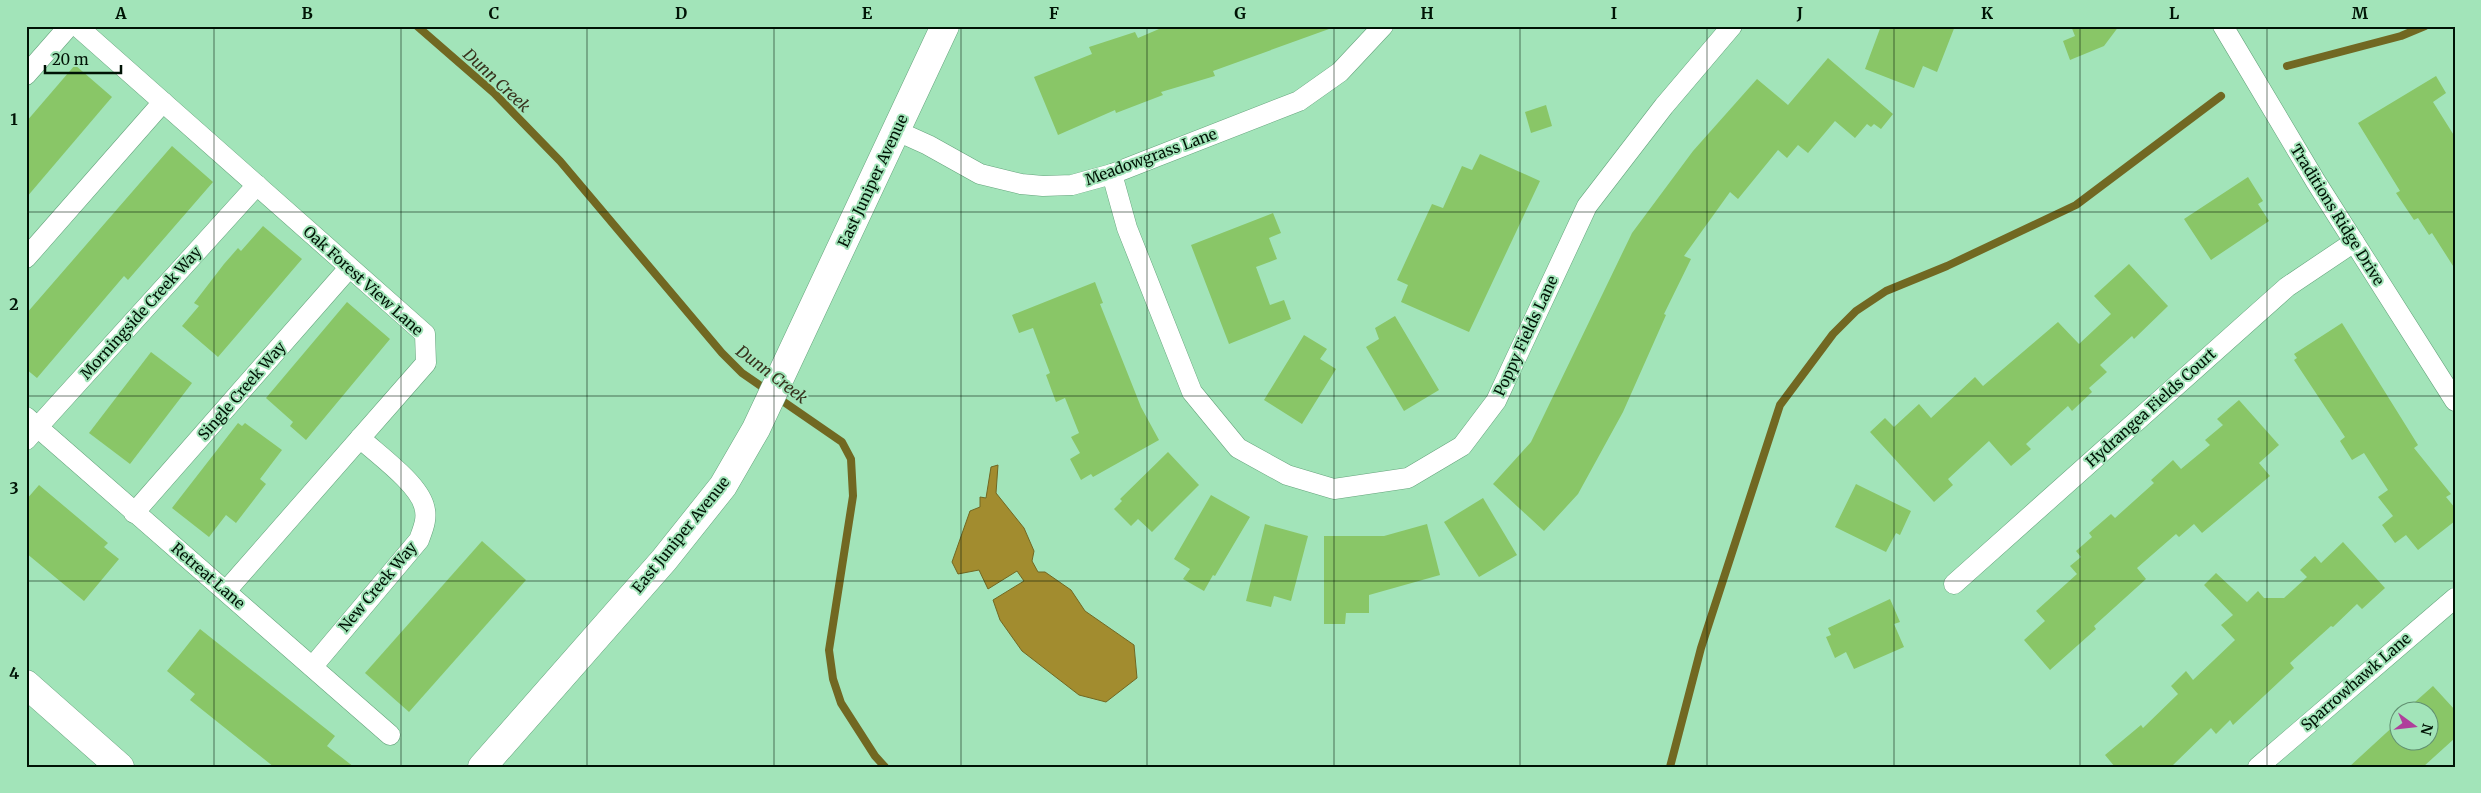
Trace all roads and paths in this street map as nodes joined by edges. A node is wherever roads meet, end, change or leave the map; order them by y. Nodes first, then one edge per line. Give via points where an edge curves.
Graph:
1 (70, 26) edge
2 (77, 26) edge
3 (945, 26) edge
4 (1384, 26) edge
5 (1732, 26) edge
6 (2223, 26) edge
7 (26, 75) edge
8 (163, 102) junction
9 (897, 131) junction
10 (1112, 174) junction
11 (257, 185) junction
12 (2354, 242) junction
13 (26, 258) edge
14 (349, 268) junction
15 (2455, 401) edge
16 (30, 428) edge
17 (360, 438) junction
18 (134, 513) junction
19 (1954, 584) dead end
20 (226, 591) junction
21 (2455, 598) edge
22 (313, 666) junction
23 (26, 684) edge
24 (390, 734) dead end
25 (120, 767) edge
26 (482, 767) edge
27 (2258, 767) edge

1 - 7 street
2 - 8 street, Oak Forest View Lane
3 - 9 street, East Juniper Avenue
4 - 10 street, Meadowgrass Lane via 1340,72 1299,101
5 - 10 street, Poppy Fields Lane via 1664,106 1587,206 1496,401 1462,446 1408,478 1334,489 1287,475 1238,448 1192,392 1127,228
6 - 12 street, Traditions Ridge Drive
8 - 11 street, Oak Forest View Lane
8 - 13 street
9 - 10 street, Meadowgrass Lane via 980,174 1021,184 1072,185
9 - 26 street, East Juniper Avenue via 808,320 723,486 664,560
11 - 14 street, Oak Forest View Lane
11 - 16 street, Morningside Creek Way
12 - 15 street, Traditions Ridge Drive
12 - 19 street, Hydrangea Fields Court via 2287,287
14 - 17 street, Oak Forest View Lane via 425,334 426,363
14 - 18 street, Single Creek Way
16 - 18 street, Retreat Lane
17 - 20 street, Oak Forest View Lane
17 - 22 street, New Creek Way via 414,487 424,505 425,523 419,540
18 - 20 street, Retreat Lane
20 - 22 street, Retreat Lane
21 - 27 street, Sparrowhawk Lane
22 - 24 street, Retreat Lane
23 - 25 street

